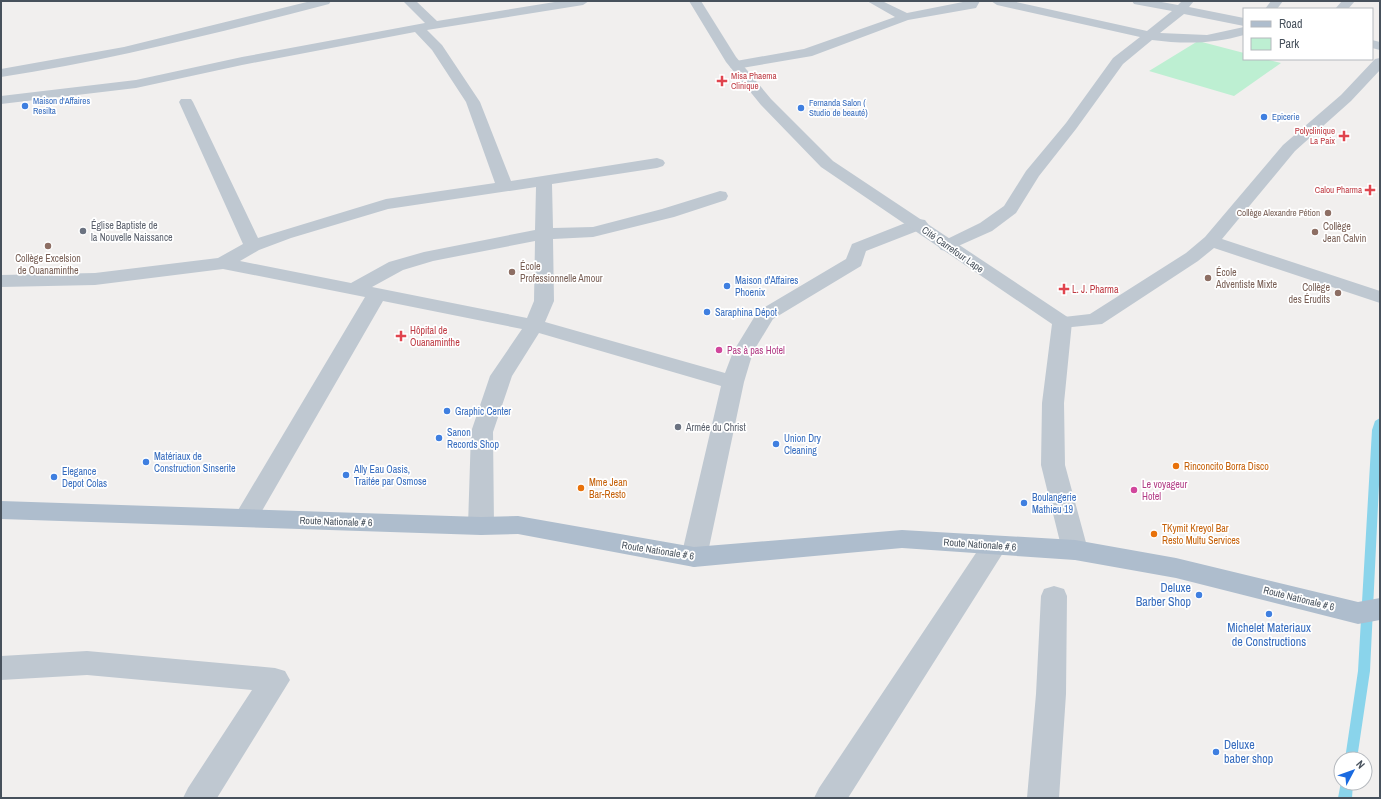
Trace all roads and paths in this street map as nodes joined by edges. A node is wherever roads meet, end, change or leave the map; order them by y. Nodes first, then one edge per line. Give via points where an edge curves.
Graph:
1 (325, 1) edge
2 (409, 1) edge
3 (583, 1) edge
4 (695, 1) edge
5 (872, 1) edge
6 (974, 1) edge
7 (997, 1) edge
8 (1138, 1) edge
9 (1185, 6) edge
10 (905, 17) junction
11 (1243, 22) edge
12 (434, 25) junction
13 (418, 28) junction
14 (1243, 31) edge
15 (1151, 36) junction
16 (1380, 62) edge
17 (736, 65) junction
18 (36, 68) junction
19 (1, 73) edge
20 (1, 98) edge
21 (186, 102) dead end
22 (657, 163) dead end
23 (544, 180) junction
24 (505, 187) junction
25 (720, 196) dead end
26 (918, 224) junction
27 (544, 234) junction
28 (1211, 240) junction
29 (254, 246) junction
30 (947, 246) junction
31 (223, 262) junction
32 (1, 281) edge
33 (354, 289) junction
34 (377, 294) junction
35 (1380, 297) edge
36 (1062, 322) junction
37 (534, 325) junction
38 (733, 382) junction
39 (1, 510) edge
40 (246, 518) junction
41 (481, 526) junction
42 (995, 545) junction
43 (1075, 550) junction
44 (694, 557) junction
45 (1054, 596) dead end
46 (1372, 610) edge
47 (1, 668) edge
48 (199, 798) edge
49 (830, 798) edge
50 (1043, 798) edge

1 - 18 street via 171,41
2 - 12 street
3 - 12 street
4 - 17 street, Cité Carrefour Lape via 724,51
5 - 10 street
6 - 10 street via 972,5
7 - 15 street
8 - 9 street
9 - 11 street
9 - 15 street
10 - 17 street via 807,52
12 - 13 street
13 - 20 street via 136,84
13 - 24 street via 437,48 473,102
14 - 15 street via 1225,38 1177,40
15 - 30 street via 1118,61 1032,174 1010,208 986,228
16 - 28 street via 1346,98 1289,148
17 - 26 street, Cité Carrefour Lape via 766,102 827,164
18 - 19 street
18 - 20 street via 19,88
21 - 29 street
22 - 23 street
23 - 24 street
23 - 27 street
24 - 29 street via 386,204 313,225
25 - 27 street via 668,213 593,232
26 - 30 street, Cité Carrefour Lape
26 - 38 street via 858,248 854,262 765,315 743,352
27 - 33 street via 430,256 396,266
27 - 37 street via 544,302
28 - 35 street
28 - 36 street via 1192,257 1095,320
29 - 31 street
30 - 36 street, Cité Carrefour Lape
31 - 32 street via 95,279
31 - 33 street
33 - 34 street
34 - 37 street
34 - 40 street
36 - 43 street via 1053,403 1053,465
37 - 38 street
37 - 41 street via 501,376 482,432
38 - 44 street
39 - 40 main road, Route Nationale # 6
40 - 41 main road, Route Nationale # 6
41 - 44 main road, Route Nationale # 6 via 518,525
42 - 43 main road, Route Nationale # 6
42 - 44 main road, Route Nationale # 6 via 902,539
42 - 49 street
43 - 46 main road, Route Nationale # 6 via 1176,568
45 - 50 street via 1051,694
47 - 48 street via 87,663 275,680

